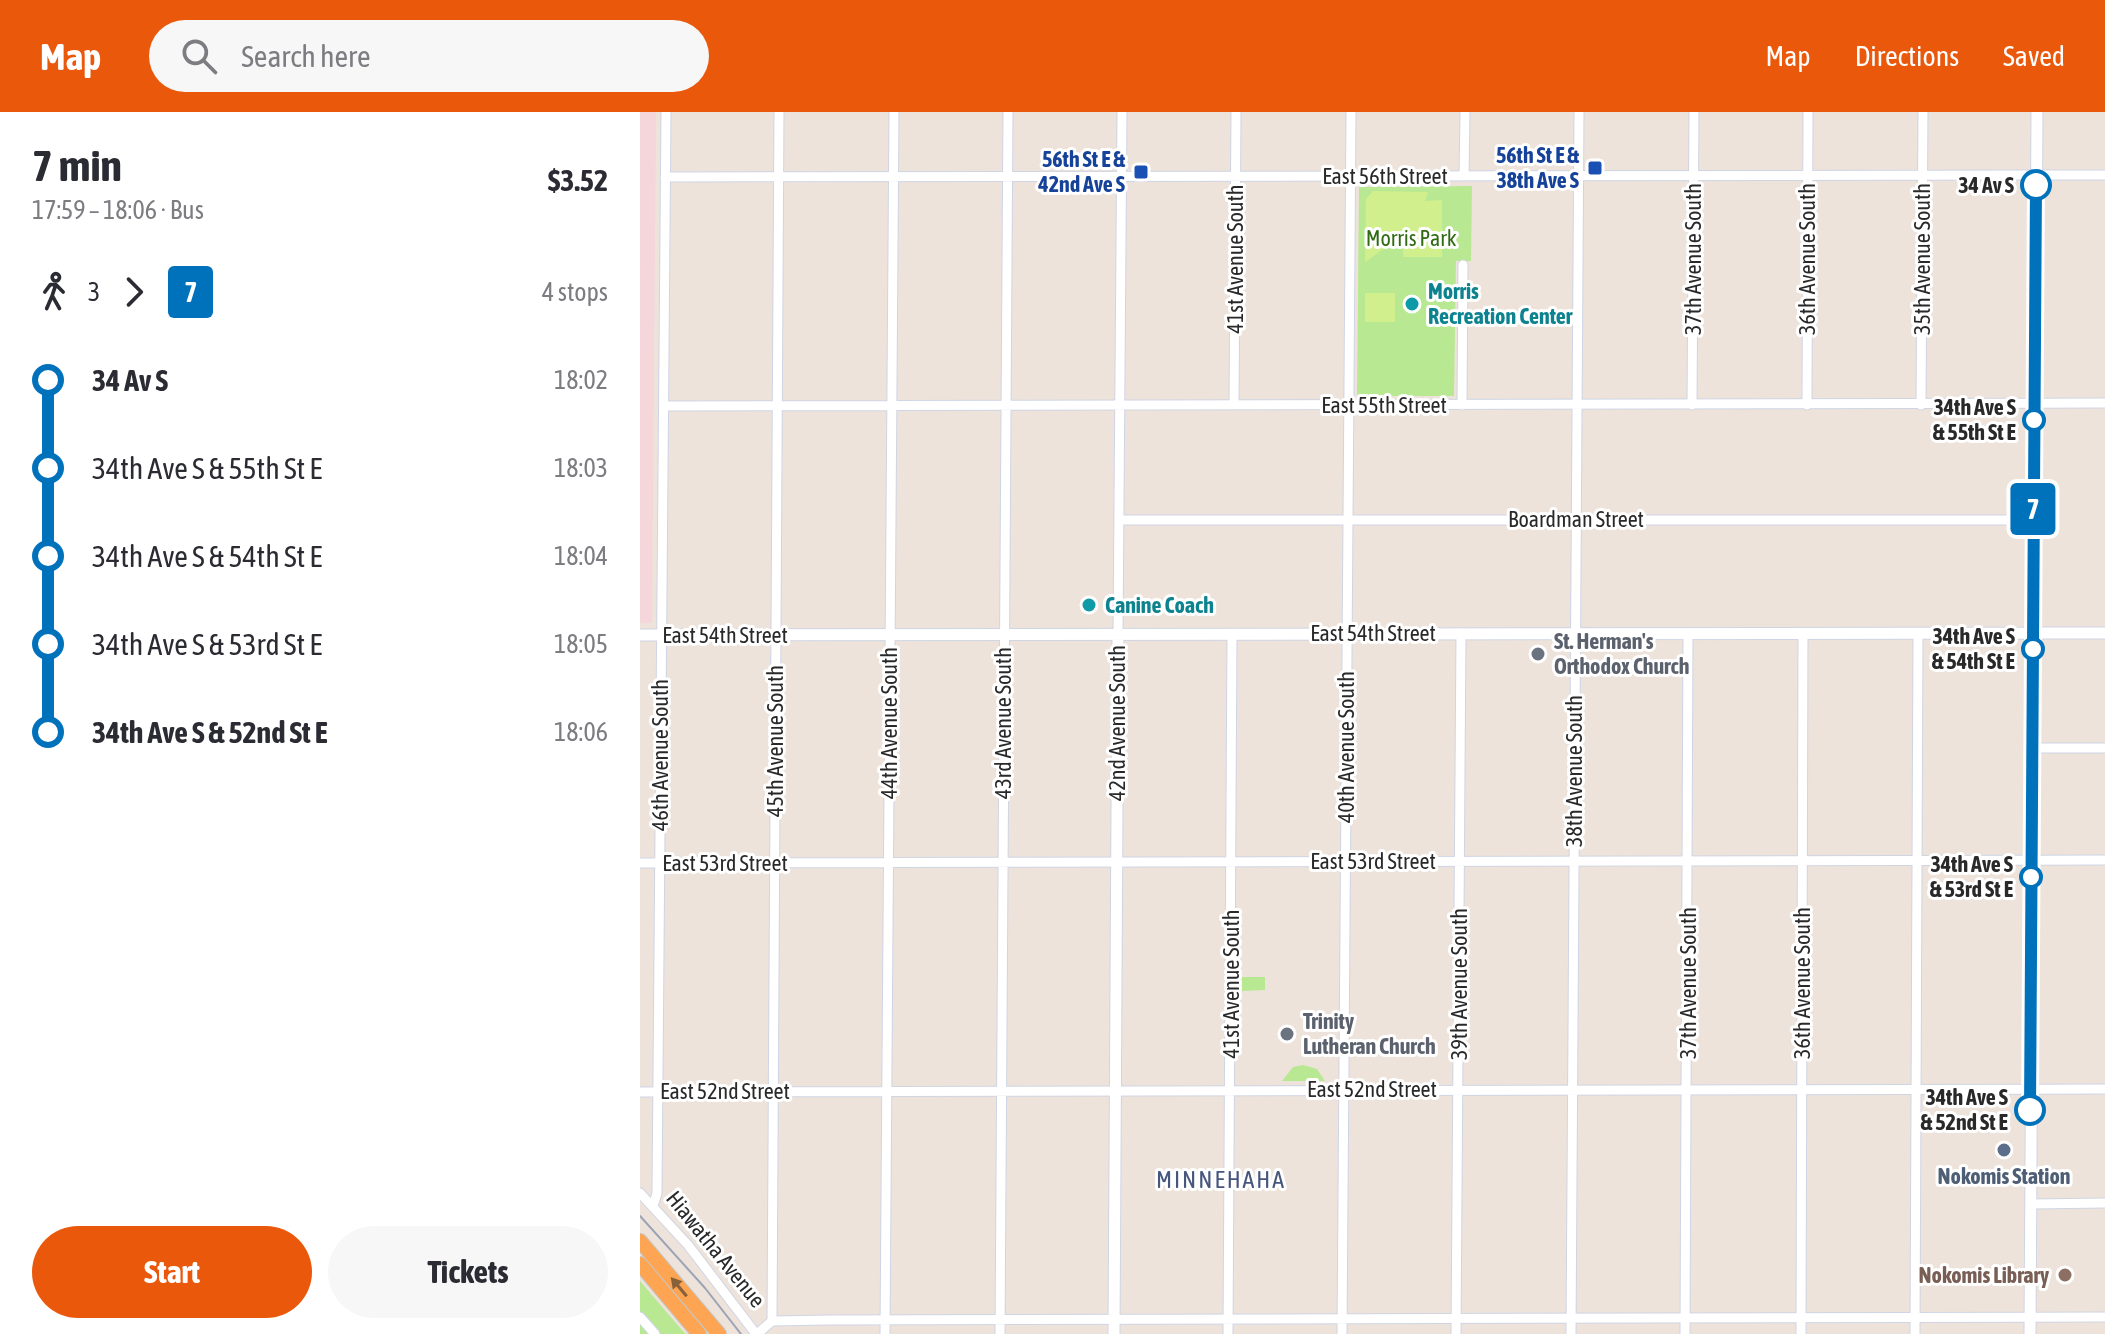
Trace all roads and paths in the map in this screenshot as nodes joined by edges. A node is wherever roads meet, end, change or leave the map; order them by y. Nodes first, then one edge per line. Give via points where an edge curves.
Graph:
1 (666, 112) edge
2 (779, 112) edge
3 (894, 112) edge
4 (1008, 112) edge
5 (1122, 112) edge
6 (1236, 112) edge
7 (1351, 112) edge
8 (1465, 112) edge
9 (1579, 112) edge
10 (1694, 112) edge
11 (1808, 112) edge
12 (1923, 112) edge
13 (2037, 112) edge
14 (1578, 175) junction
15 (1694, 175) junction
16 (1922, 175) junction
17 (2036, 175) junction
18 (2105, 175) edge
19 (779, 176) junction
20 (893, 176) junction
21 (1008, 176) junction
22 (1122, 176) junction
23 (1236, 176) junction
24 (1350, 176) junction
25 (1464, 176) junction
26 (1807, 176) junction
27 (665, 177) junction
28 (1463, 265) dead end
29 (2105, 403) edge
30 (2034, 404) junction
31 (777, 405) junction
32 (892, 405) junction
33 (1006, 405) junction
34 (1120, 405) junction
35 (1234, 405) junction
36 (1348, 405) junction
37 (1462, 405) junction
38 (1578, 405) junction
39 (1692, 405) junction
40 (1807, 405) junction
41 (1921, 405) junction
42 (664, 406) junction
43 (1576, 518) junction
44 (1347, 519) junction
45 (1119, 520) junction
46 (2033, 520) junction
47 (1346, 633) junction
48 (1461, 633) junction
49 (1575, 633) junction
50 (1688, 633) junction
51 (1803, 633) junction
52 (2033, 633) junction
53 (2105, 633) edge
54 (890, 634) junction
55 (1004, 634) junction
56 (1118, 634) junction
57 (1232, 634) junction
58 (1918, 634) junction
59 (640, 635) edge
60 (661, 635) junction
61 (776, 635) junction
62 (2033, 748) junction
63 (2105, 748) edge
64 (1574, 860) junction
65 (1688, 860) junction
66 (2105, 860) edge
67 (1231, 861) junction
68 (1345, 861) junction
69 (1460, 861) junction
70 (1802, 861) junction
71 (1917, 861) junction
72 (2031, 861) junction
73 (888, 862) junction
74 (1002, 862) junction
75 (1117, 862) junction
76 (640, 863) edge
77 (660, 863) junction
78 (774, 863) junction
79 (1917, 1088) junction
80 (1344, 1089) junction
81 (1458, 1089) junction
82 (1573, 1089) junction
83 (1688, 1089) junction
84 (1801, 1089) junction
85 (2030, 1089) junction
86 (2105, 1089) edge
87 (1001, 1090) junction
88 (1115, 1090) junction
89 (1230, 1090) junction
90 (772, 1091) junction
91 (887, 1091) junction
92 (640, 1092) edge
93 (658, 1092) junction
94 (640, 1193) edge
95 (2105, 1203) edge
96 (2031, 1204) junction
97 (653, 1206) junction
98 (640, 1241) edge
99 (640, 1264) edge
100 (640, 1317) edge
101 (1915, 1317) junction
102 (2029, 1317) junction
103 (2105, 1317) edge
104 (1571, 1318) junction
105 (1686, 1318) junction
106 (1800, 1318) junction
107 (1114, 1319) junction
108 (1228, 1319) junction
109 (1342, 1319) junction
110 (1456, 1319) junction
111 (885, 1320) junction
112 (1000, 1320) junction
113 (772, 1321) junction
114 (655, 1334) edge
115 (699, 1334) edge
116 (719, 1334) edge
117 (756, 1334) edge
118 (885, 1334) edge
119 (1000, 1334) edge
120 (1114, 1334) edge
121 (1228, 1334) edge
122 (1342, 1334) edge
123 (1456, 1334) edge
124 (1571, 1334) edge
125 (1685, 1334) edge
126 (1801, 1334) edge
127 (1915, 1334) edge
128 (2030, 1334) edge

1 - 27 street, 46th Avenue South
2 - 19 street, 45th Avenue South
3 - 20 street, 44th Avenue South
4 - 21 street, 43rd Avenue South
5 - 22 street, 42nd Avenue South
6 - 23 street, 41st Avenue South
7 - 24 street, 40th Avenue South
8 - 25 street
9 - 14 street, 38th Avenue South
10 - 15 street, 37th Avenue South
11 - 26 street, 36th Avenue South
12 - 16 street, 35th Avenue South
13 - 17 street
14 - 15 street, East 56th Street
14 - 25 street, East 56th Street
14 - 38 street, 38th Avenue South
15 - 26 street, East 56th Street
15 - 39 street, 37th Avenue South
16 - 17 street, East 56th Street
16 - 26 street, East 56th Street
16 - 41 street, 35th Avenue South
17 - 18 street, East 56th Street
17 - 30 street
19 - 20 street, East 56th Street
19 - 27 street, East 56th Street
19 - 31 street, 45th Avenue South
20 - 21 street, East 56th Street
20 - 32 street, 44th Avenue South
21 - 22 street, East 56th Street
21 - 33 street, 43rd Avenue South
22 - 23 street, East 56th Street
22 - 34 street, 42nd Avenue South
23 - 24 street, East 56th Street
23 - 35 street, 41st Avenue South
24 - 25 street, East 56th Street
24 - 36 street, 40th Avenue South
26 - 40 street, 36th Avenue South
27 - 42 street, 46th Avenue South
28 - 37 street
29 - 30 street, East 55th Street
30 - 41 street, East 55th Street
30 - 46 street
31 - 32 street, East 55th Street
31 - 42 street, East 55th Street
31 - 61 street, 45th Avenue South
32 - 33 street, East 55th Street
32 - 54 street, 44th Avenue South
33 - 34 street, East 55th Street
33 - 55 street, 43rd Avenue South
34 - 35 street, East 55th Street
34 - 45 street, 42nd Avenue South
35 - 36 street, East 55th Street
36 - 37 street, East 55th Street
36 - 44 street, 40th Avenue South
37 - 38 street, East 55th Street
38 - 39 street, East 55th Street
38 - 43 street, 38th Avenue South
39 - 40 street, East 55th Street
40 - 41 street, East 55th Street
42 - 60 street, 46th Avenue South
43 - 44 street, Boardman Street
43 - 46 street, Boardman Street
43 - 49 street, 38th Avenue South
44 - 45 street, Boardman Street
44 - 47 street, 40th Avenue South
45 - 56 street, 42nd Avenue South
46 - 52 street
47 - 48 street, East 54th Street
47 - 57 street, East 54th Street
47 - 68 street, 40th Avenue South
48 - 49 street, East 54th Street
48 - 69 street, 39th Avenue South
49 - 50 street, East 54th Street
49 - 64 street, 38th Avenue South
50 - 51 street, East 54th Street
50 - 65 street, 37th Avenue South
51 - 58 street, East 54th Street
51 - 70 street, 36th Avenue South
52 - 53 street, East 54th Street
52 - 58 street, East 54th Street
52 - 62 street
54 - 55 street, East 54th Street
54 - 61 street, East 54th Street
54 - 73 street, 44th Avenue South
55 - 56 street, East 54th Street
55 - 74 street, 43rd Avenue South
56 - 57 street, East 54th Street
56 - 75 street, 42nd Avenue South
57 - 67 street, 41st Avenue South
58 - 71 street
59 - 60 street, East 54th Street
60 - 61 street, East 54th Street
60 - 77 street, 46th Avenue South
61 - 78 street, 45th Avenue South
62 - 63 street
62 - 72 street
64 - 65 street, East 53rd Street
64 - 69 street, East 53rd Street
64 - 82 street, 38th Avenue South
65 - 70 street, East 53rd Street
65 - 83 street, 37th Avenue South
66 - 72 street, East 53rd Street
67 - 68 street, East 53rd Street
67 - 75 street, East 53rd Street
67 - 89 street, 41st Avenue South
68 - 69 street, East 53rd Street
68 - 80 street, 40th Avenue South
69 - 81 street, 39th Avenue South
70 - 71 street, East 53rd Street
70 - 84 street, 36th Avenue South
71 - 72 street, East 53rd Street
71 - 79 street
72 - 85 street
73 - 74 street, East 53rd Street
73 - 78 street, East 53rd Street
73 - 91 street, 44th Avenue South
74 - 75 street, East 53rd Street
74 - 87 street, 43rd Avenue South
75 - 88 street, 42nd Avenue South
76 - 77 street, East 53rd Street
77 - 78 street, East 53rd Street
77 - 93 street, 46th Avenue South
78 - 90 street, 45th Avenue South
79 - 84 street, East 52nd Street
79 - 85 street, East 52nd Street
79 - 101 street
80 - 81 street, East 52nd Street
80 - 89 street, East 52nd Street
80 - 109 street, 40th Avenue South
81 - 82 street, East 52nd Street
81 - 110 street, 39th Avenue South
82 - 83 street, East 52nd Street
82 - 104 street, 38th Avenue South
83 - 84 street, East 52nd Street
83 - 105 street, 37th Avenue South
84 - 106 street, 36th Avenue South
85 - 86 street, East 52nd Street
85 - 96 street
87 - 88 street, East 52nd Street
87 - 91 street, East 52nd Street
87 - 112 street, 43rd Avenue South
88 - 89 street, East 52nd Street
88 - 107 street, 42nd Avenue South
89 - 108 street, 41st Avenue South
90 - 91 street, East 52nd Street
90 - 93 street, East 52nd Street
90 - 113 street, 45th Avenue South
91 - 111 street, 44th Avenue South
92 - 93 street, East 52nd Street
93 - 97 street, 46th Avenue South
94 - 97 street, Hiawatha Avenue
95 - 96 street
96 - 102 street
97 - 117 street, Hiawatha Avenue
116 -> 98 highway
99 - 115 highway
100 - 114 street
101 - 102 street
101 - 106 street
101 - 127 street
102 - 103 street
102 - 128 street
104 - 105 street
104 - 110 street
104 - 124 street, 38th Avenue South
105 - 106 street
105 - 125 street, 37th Avenue South
106 - 126 street, 36th Avenue South
107 - 108 street
107 - 112 street
107 - 120 street, 42nd Avenue South
108 - 109 street
108 - 121 street, 41st Avenue South
109 - 110 street
109 - 122 street, 40th Avenue South
110 - 123 street, 39th Avenue South
111 - 112 street
111 - 113 street
111 - 118 street, 44th Avenue South
112 - 119 street, 43rd Avenue South
113 - 117 street

